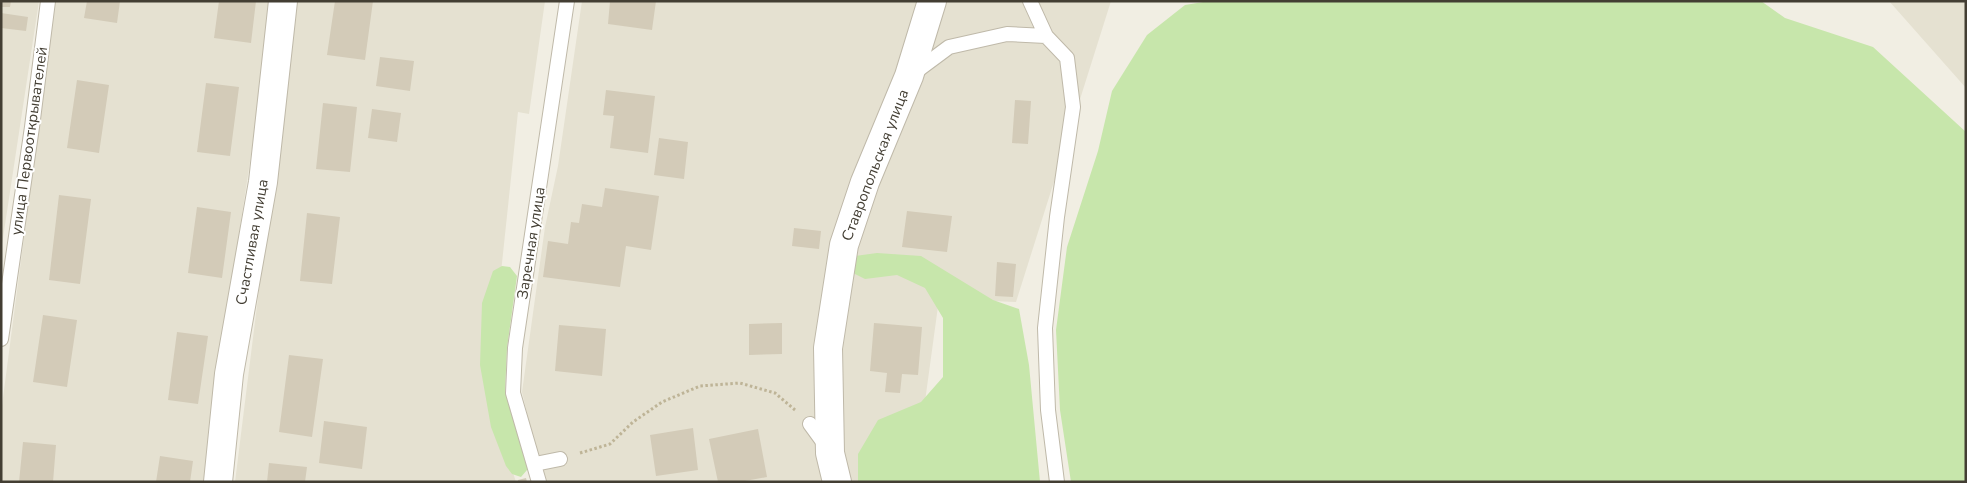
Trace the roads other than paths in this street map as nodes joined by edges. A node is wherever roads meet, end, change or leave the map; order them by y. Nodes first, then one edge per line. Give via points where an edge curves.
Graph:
1 (48, 1) edge
2 (283, 1) edge
3 (567, 1) edge
4 (932, 1) edge
5 (1030, 1) edge
6 (1046, 36) junction
7 (909, 76) junction
8 (1, 339) edge
9 (810, 424) road end
10 (830, 453) junction
11 (560, 460) road end
12 (535, 464) junction
13 (218, 482) edge
14 (539, 482) edge
15 (837, 482) edge
16 (1057, 482) edge

1 - 8 lane, улица Первооткрывателей
2 - 13 street, Счастливая улица via 263,182 229,374
3 - 12 lane, Заречная улица via 514,348 513,393
4 - 7 street, Ставропольская улица
5 - 6 lane
6 - 7 lane via 1007,34 949,47
6 - 16 lane via 1067,58 1073,108 1045,328 1048,410
7 - 10 street, Ставропольская улица via 865,182 844,246 828,348
9 - 10 lane
10 - 15 street, Ставропольская улица
11 - 12 lane
12 - 14 lane, Заречная улица

